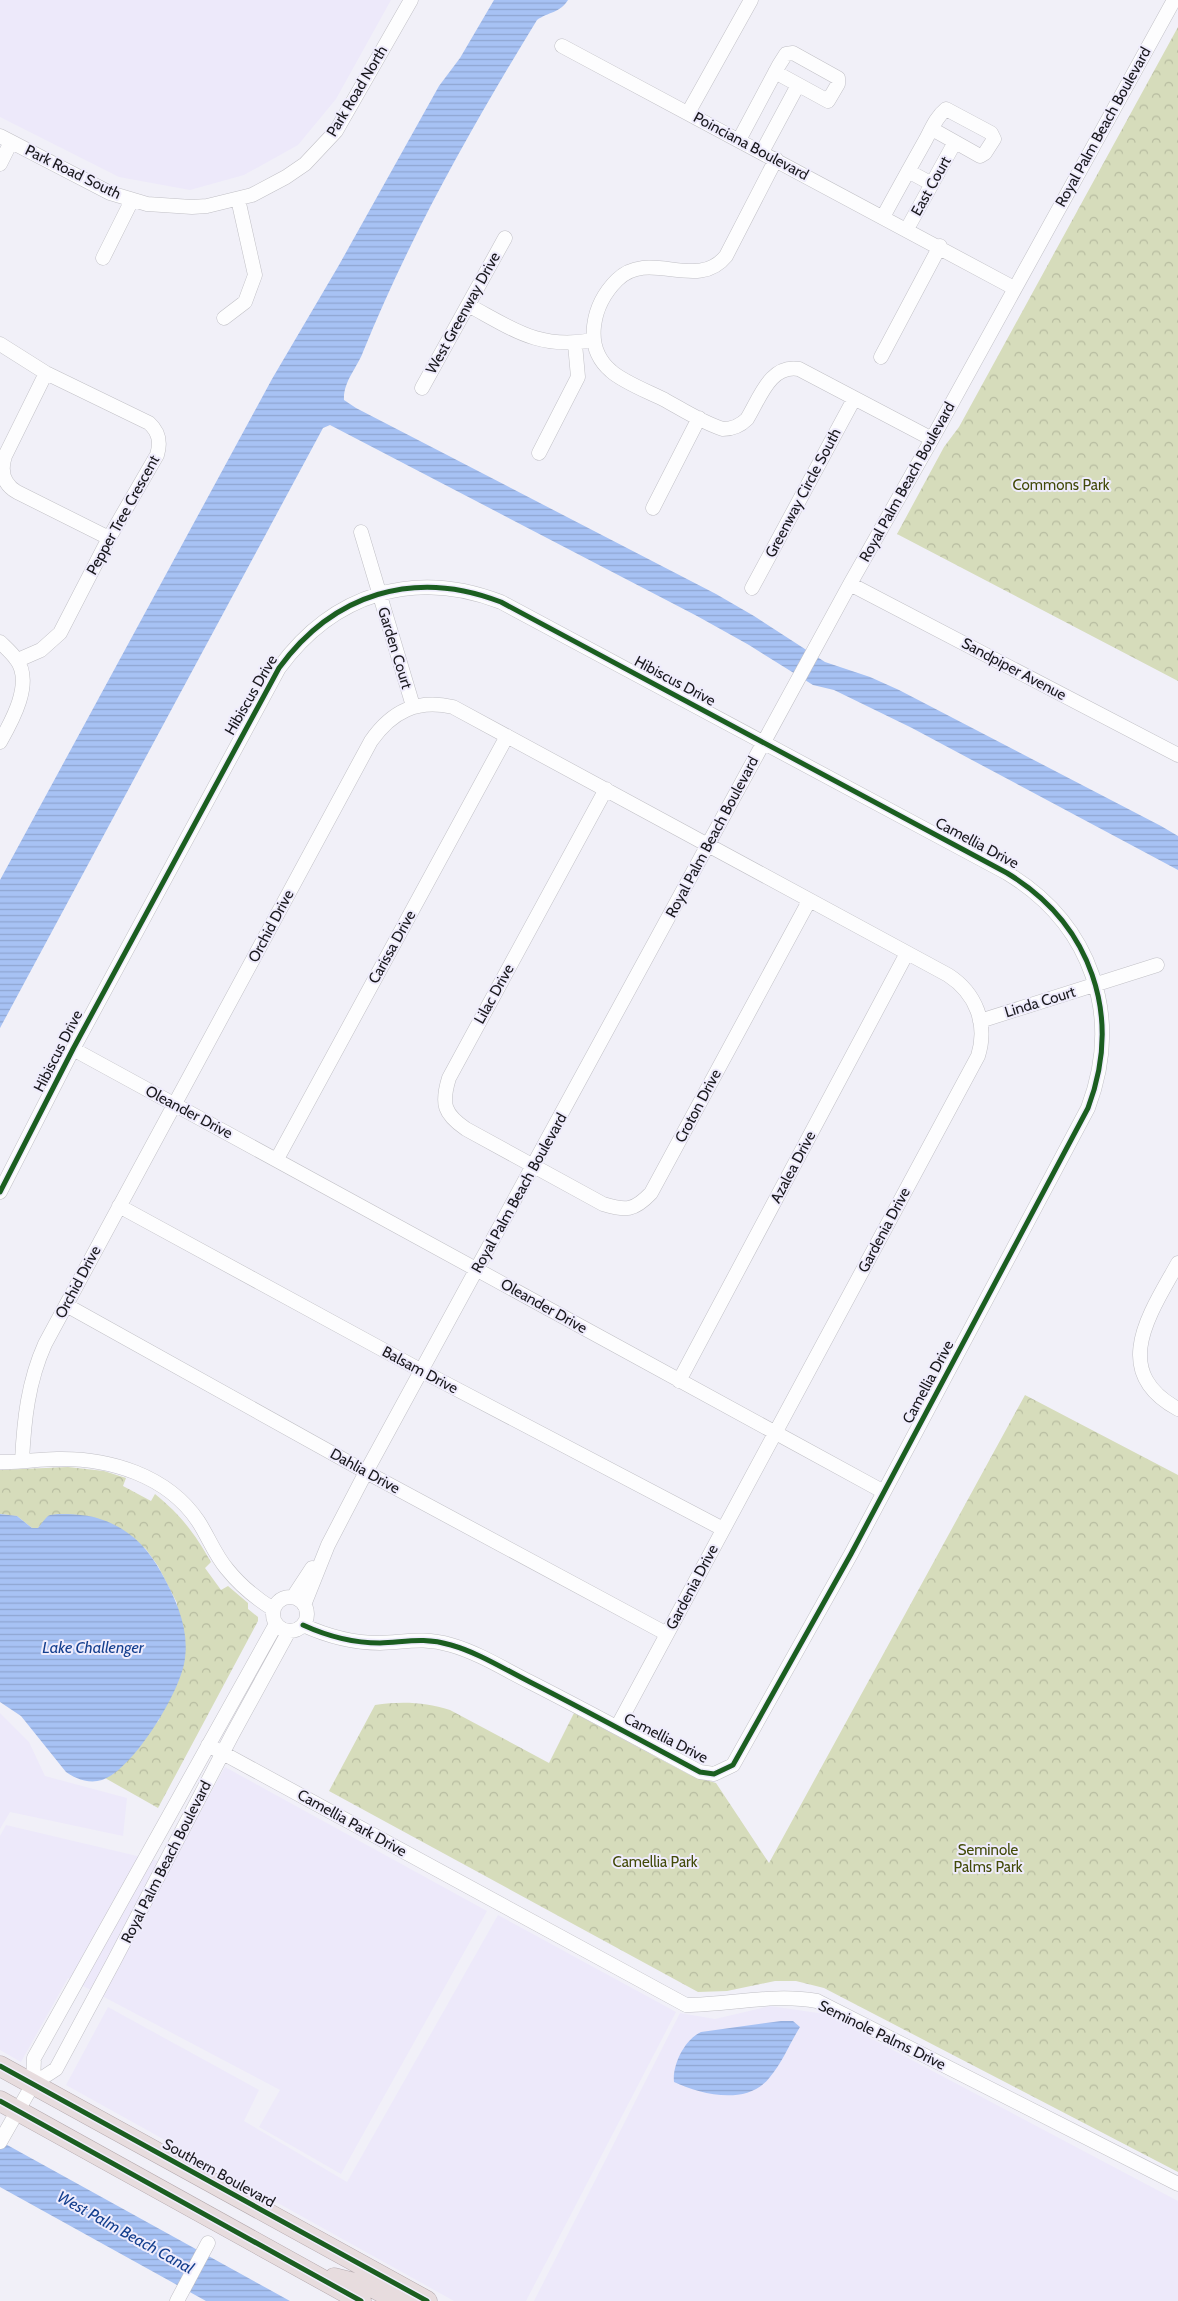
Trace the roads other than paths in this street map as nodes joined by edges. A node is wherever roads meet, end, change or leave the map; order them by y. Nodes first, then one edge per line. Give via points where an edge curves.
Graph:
1 (411, 0) edge
2 (751, 0) edge
3 (1174, 0) edge
4 (562, 46) dead end
5 (775, 72) junction
6 (798, 85) junction
7 (688, 112) junction
8 (932, 129) junction
9 (6, 139) edge
10 (739, 140) junction
11 (955, 142) junction
12 (762, 152) junction
13 (776, 159) junction
14 (0, 164) edge
15 (908, 171) junction
16 (932, 184) junction
17 (238, 199) junction
18 (132, 200) junction
19 (884, 216) junction
20 (907, 229) junction
21 (505, 238) dead end
22 (940, 246) junction
23 (103, 258) dead end
24 (1014, 288) junction
25 (468, 305) junction
26 (224, 318) dead end
27 (593, 340) junction
28 (0, 344) edge
29 (575, 344) junction
30 (881, 356) dead end
31 (46, 373) junction
32 (422, 388) dead end
33 (854, 398) junction
34 (699, 418) junction
35 (932, 440) junction
36 (539, 453) dead end
37 (653, 508) dead end
38 (361, 532) dead end
39 (109, 538) junction
40 (850, 584) junction
41 (752, 588) dead end
42 (378, 594) junction
43 (0, 642) edge
44 (18, 660) junction
45 (413, 706) junction
46 (507, 736) junction
47 (0, 742) edge
48 (763, 743) junction
49 (1178, 755) edge
50 (606, 789) junction
51 (707, 846) junction
52 (809, 901) junction
53 (907, 953) junction
54 (1157, 965) dead end
55 (1096, 984) junction
56 (980, 1020) junction
57 (72, 1049) junction
58 (175, 1104) junction
59 (277, 1159) junction
60 (534, 1166) junction
61 (0, 1192) edge
62 (119, 1206) junction
63 (1178, 1264) edge
64 (478, 1269) junction
65 (66, 1304) junction
66 (422, 1371) junction
67 (678, 1381) junction
68 (1178, 1409) edge
69 (775, 1433) junction
70 (22, 1461) junction
71 (0, 1462) edge
72 (366, 1472) junction
73 (884, 1492) junction
74 (723, 1530) junction
75 (276, 1605) junction
76 (301, 1611) junction
77 (276, 1624) junction
78 (289, 1631) junction
79 (667, 1634) junction
80 (617, 1727) junction
81 (208, 1744) junction
82 (223, 1752) junction
83 (496, 1901) joint
84 (0, 2066) edge
85 (33, 2084) junction
86 (0, 2101) edge
87 (18, 2111) junction
88 (2, 2136) edge
89 (1178, 2184) edge
90 (208, 2243) dead end
91 (308, 2272) junction
92 (179, 2298) edge
93 (361, 2301) edge
94 (397, 2301) edge
95 (427, 2301) edge

1 - 17 street, Park Road North via 345,118 321,148 286,177
2 - 7 street
3 - 24 street, Royal Palm Beach Boulevard
4 - 7 street, Poinciana Boulevard
5 - 6 street
5 - 6 street via 786,54 793,53 838,78 828,100
5 - 10 street
6 - 12 street
7 - 10 street, Poinciana Boulevard
8 - 11 street
8 - 11 street via 946,109 991,134 994,139 986,153 980,156
8 - 15 street
9 - 14 street
9 - 18 street, Park Road South via 96,186
10 - 12 street, Poinciana Boulevard
11 - 16 street, East Court
12 - 13 street, Poinciana Boulevard
13 - 19 street, Poinciana Boulevard
13 - 27 street via 722,261 698,271 652,266 628,270 610,287 603,299 594,324
15 - 16 street
15 - 19 street
16 - 20 street, East Court
17 - 18 street, Park Road South via 192,207 169,207
17 - 26 street via 255,275 246,302
18 - 23 street
19 - 20 street, Poinciana Boulevard
20 - 22 street, Poinciana Boulevard
21 - 25 street, West Greenway Drive
22 - 24 street, Poinciana Boulevard
22 - 30 street
24 - 35 street, Royal Palm Beach Boulevard
25 - 29 street via 528,337 556,344
25 - 32 street, West Greenway Drive
27 - 29 street
27 - 34 street via 597,354 612,372
28 - 31 street, Pepper Tree Crescent
29 - 36 street via 578,377
31 - 39 street via 5,456 1,470 3,477 17,492
31 - 39 street, Pepper Tree Crescent via 149,423 158,434 157,455
33 - 34 street via 799,369 786,368 774,374 742,424 723,429
33 - 35 street
33 - 41 street, Greenway Circle South
34 - 37 street
35 - 40 street, Royal Palm Beach Boulevard
38 - 42 street, Garden Court
39 - 44 street, Pepper Tree Crescent via 60,633 41,650
40 - 48 street, Royal Palm Beach Boulevard
40 - 49 street, Sandpiper Avenue
42 - 45 street, Garden Court
42 - 48 street, Hibiscus Drive via 400,589 444,587 488,596
42 - 57 street, Hibiscus Drive via 325,620 292,650 279,668
43 - 44 street
44 - 47 street via 21,695
45 - 46 street, Orchid Drive via 438,704 453,707
45 - 58 street, Orchid Drive via 387,722 371,741
46 - 50 street, Orchid Drive
46 - 59 street, Carissa Drive
48 - 51 street, Royal Palm Beach Boulevard
48 - 55 street, Camellia Drive via 1020,880 1052,907 1070,929
50 - 51 street, Orchid Drive
50 - 60 street, Lilac Drive via 449,1078 444,1094 446,1109 453,1120
51 - 52 street, Gardenia Drive
51 - 60 street, Royal Palm Beach Boulevard
52 - 53 street, Gardenia Drive
52 - 60 street, Croton Drive via 651,1193 642,1203 619,1209 602,1204
53 - 56 street, Gardenia Drive via 960,984 974,1002
53 - 67 street, Azalea Drive
54 - 55 street, Linda Court
55 - 56 street, Linda Court
55 - 73 street, Camellia Drive via 1101,1010 1102,1048 1088,1108
56 - 69 street, Gardenia Drive via 978,1056
57 - 58 street, Oleander Drive
57 - 61 street, Hibiscus Drive
58 - 59 street, Oleander Drive
58 - 62 street, Orchid Drive
59 - 64 street, Oleander Drive
60 - 64 street, Royal Palm Beach Boulevard
62 - 65 street, Orchid Drive
62 - 66 street, Balsam Drive
63 - 68 street via 1146,1321 1140,1344 1146,1378 1160,1397
64 - 66 street, Royal Palm Beach Boulevard
64 - 67 street, Oleander Drive
65 - 70 street, Orchid Drive via 35,1367 26,1407
65 - 72 street, Dahlia Drive
66 - 72 street, Royal Palm Beach Boulevard
66 - 74 street, Balsam Drive
67 - 69 street, Oleander Drive
69 - 73 street, Oleander Drive
69 - 74 street, Gardenia Drive
70 - 71 street
70 - 75 street via 98,1461 136,1472 152,1481 169,1492 196,1519 226,1569 254,1594
72 - 76 street, Royal Palm Beach Boulevard via 328,1544
72 - 79 street, Dahlia Drive
73 - 80 street, Camellia Drive via 733,1765 714,1774 700,1772
74 - 79 street, Gardenia Drive
75 - 76 street
75 - 77 street via 273,1616
76 - 78 street via 297,1630
76 - 80 street, Camellia Drive via 331,1635 361,1642 408,1639 450,1645 470,1652
77 - 78 street
77 - 81 street, Royal Palm Beach Boulevard
78 - 82 street, Royal Palm Beach Boulevard
79 - 80 street, Gardenia Drive
81 - 82 street, Camellia Park Drive
81 - 85 street, Royal Palm Beach Boulevard via 34,2058
82 - 83 street, Camellia Park Drive
82 - 85 street, Royal Palm Beach Boulevard via 56,2069
83 - 89 street, Seminole Palms Drive via 686,2005 717,2005 778,1997 817,2002
84 - 85 highway, Southern Boulevard
85 - 87 street, Royal Palm Beach Boulevard
85 - 95 highway, Southern Boulevard
86 - 87 highway
87 - 88 street, Royal Palm Beach Boulevard
87 - 91 highway
90 - 92 street
91 - 93 highway
91 - 94 highway via 374,2288

